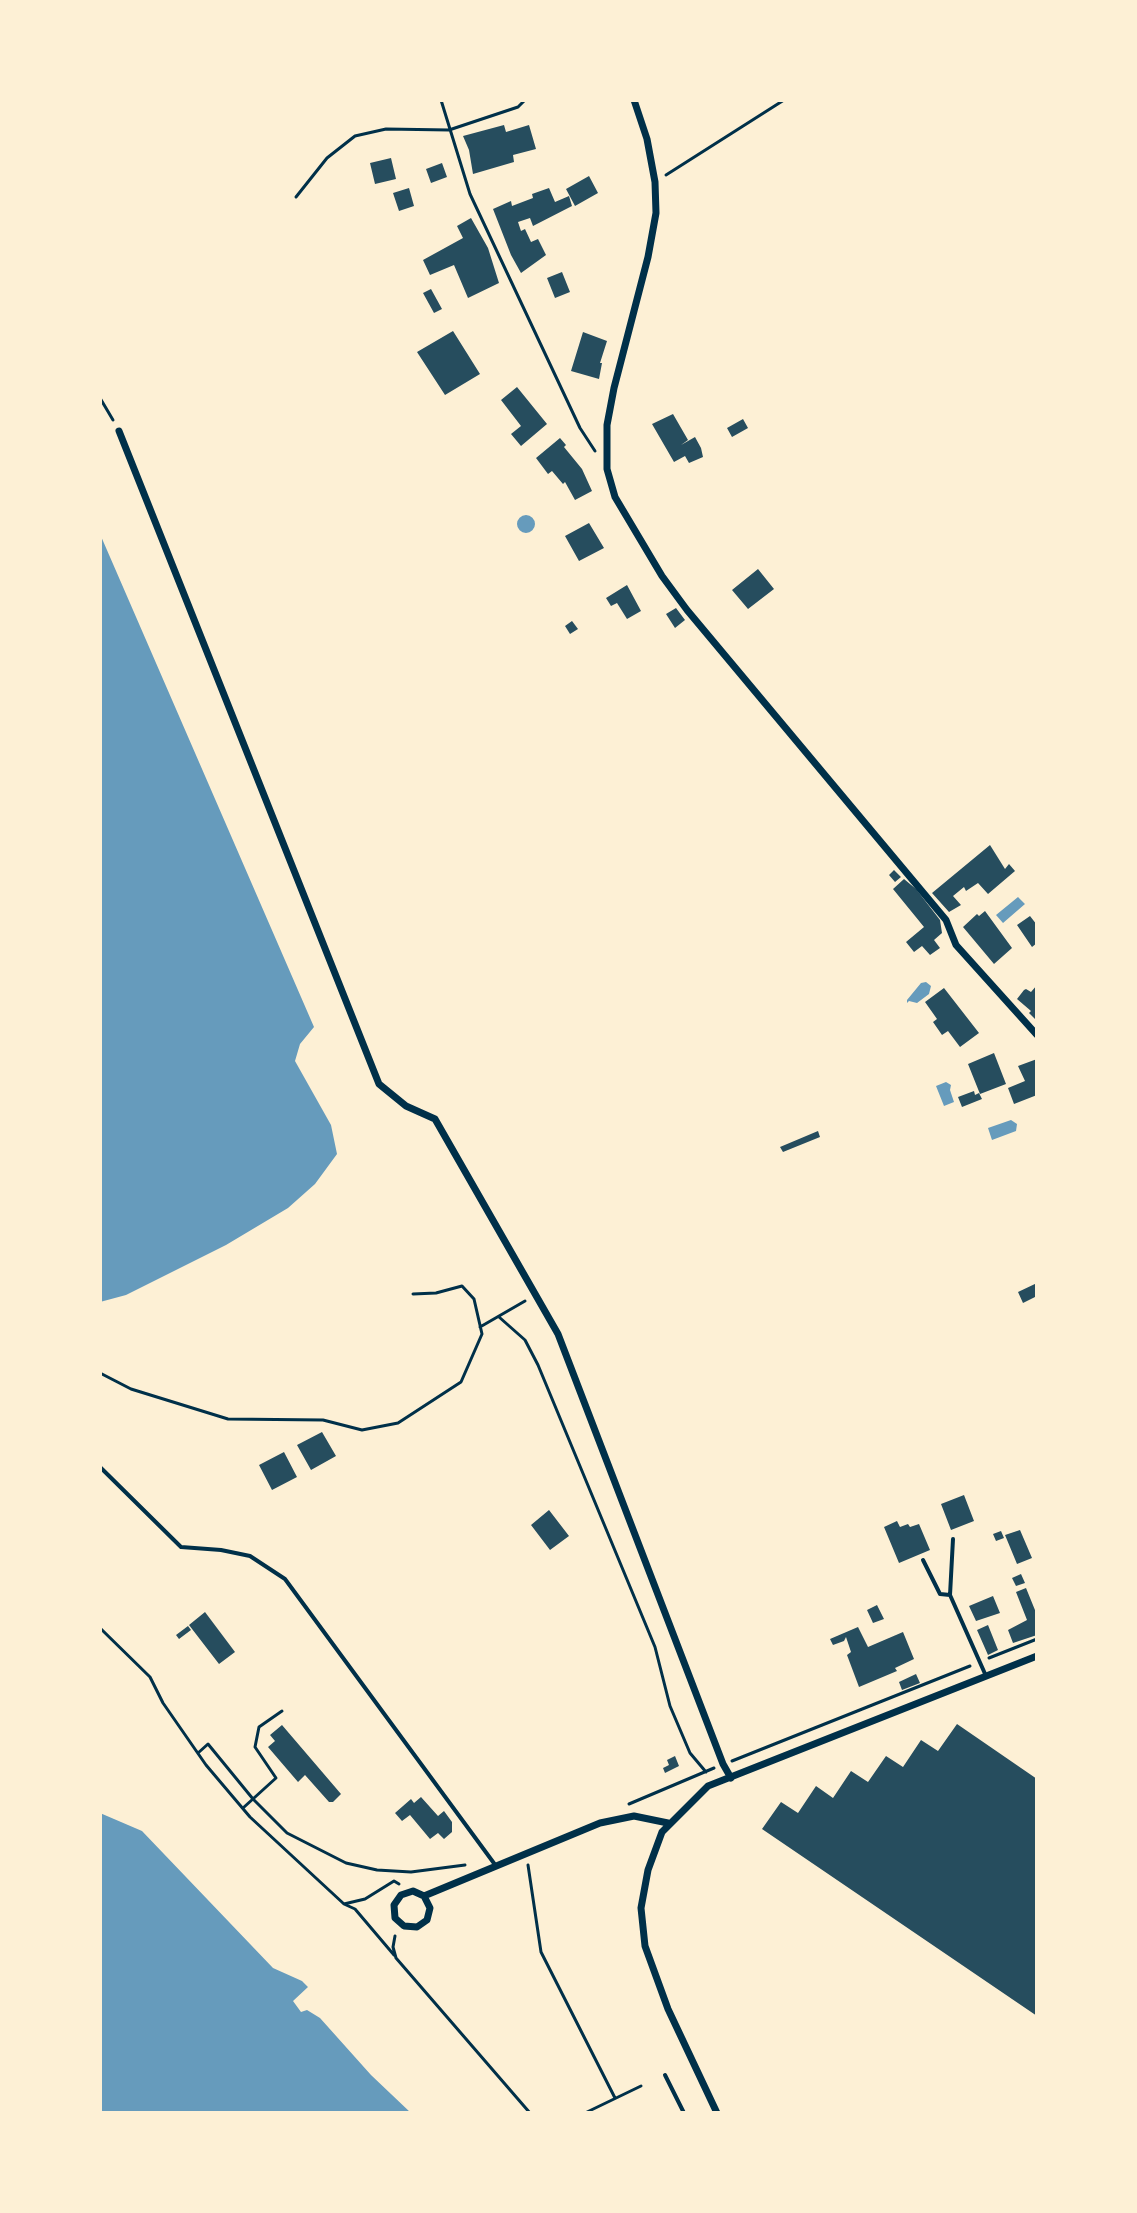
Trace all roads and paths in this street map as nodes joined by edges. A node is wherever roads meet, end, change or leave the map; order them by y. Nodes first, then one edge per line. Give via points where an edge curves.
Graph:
1 (441, 100) edge
2 (525, 100) edge
3 (634, 100) edge
4 (784, 100) edge
5 (449, 130) junction
6 (655, 182) junction
7 (296, 197) dead end
8 (100, 398) edge
9 (119, 431) joint
10 (607, 469) junction
11 (1037, 1035) edge
12 (413, 1294) dead end
13 (536, 1295) junction
14 (499, 1317) junction
15 (480, 1327) junction
16 (100, 1373) edge
17 (100, 1467) edge
18 (953, 1539) dead end
19 (923, 1560) dead end
20 (950, 1595) junction
21 (100, 1628) edge
22 (1037, 1639) edge
23 (1037, 1656) edge
24 (980, 1662) junction
25 (986, 1676) junction
26 (282, 1711) dead end
27 (198, 1753) junction
28 (723, 1764) junction
29 (706, 1772) junction
30 (731, 1778) junction
31 (253, 1799) junction
32 (243, 1808) junction
33 (620, 1808) dead end
34 (668, 1823) junction
35 (526, 1853) junction
36 (468, 1865) dead end
37 (496, 1866) junction
38 (413, 1891) junction
39 (424, 1896) junction
40 (344, 1904) junction
41 (401, 1923) junction
42 (396, 1958) junction
43 (665, 2075) dead end
44 (641, 2086) dead end
45 (615, 2098) junction
46 (530, 2113) edge
47 (585, 2113) edge
48 (684, 2113) edge
49 (717, 2113) edge

1 - 5 path
2 - 5 path
3 - 6 street
4 - 6 path
5 - 7 path via 386,129 355,136 327,158
5 - 10 path via 470,194 580,428
6 - 10 street via 648,257 607,425
8 - 9 path
9 - 13 street via 379,1084 406,1106 435,1119
10 - 11 street via 615,497 687,610 946,920 956,945
12 - 15 path via 462,1286 474,1299
13 - 14 path
13 - 28 street via 558,1334
14 - 15 path
14 - 29 path via 525,1340 538,1365 655,1647 670,1706 690,1753
15 - 16 path via 482,1334 461,1382 398,1423 362,1430 323,1420 228,1419 131,1389
17 - 37 lane via 181,1547 250,1556 285,1579
18 - 20 lane
19 - 20 lane via 940,1594
20 - 24 lane
21 - 27 path via 150,1677
22 - 24 path
23 - 25 street
24 - 25 lane
24 - 28 path
25 - 30 street
26 - 31 path via 259,1727 255,1747 276,1778
27 - 31 path via 208,1744
27 - 32 path
28 - 29 path
28 - 30 street
29 - 33 path
30 - 34 street via 708,1786
31 - 32 path
31 - 36 path via 287,1833 346,1863 411,1872
32 - 40 path
34 - 35 street via 634,1816 600,1823
34 - 49 street via 643,1896 645,1946
35 - 37 street
35 - 45 path via 541,1952
37 - 39 street
38 - 39 street
38 - 40 path via 394,1881 365,1899
38 - 41 street via 394,1905
39 - 41 street via 430,1908 427,1920 417,1927
40 - 42 path via 355,1909
41 - 42 path via 393,1947
42 - 46 path
43 - 48 lane
44 - 45 path
45 - 47 path

